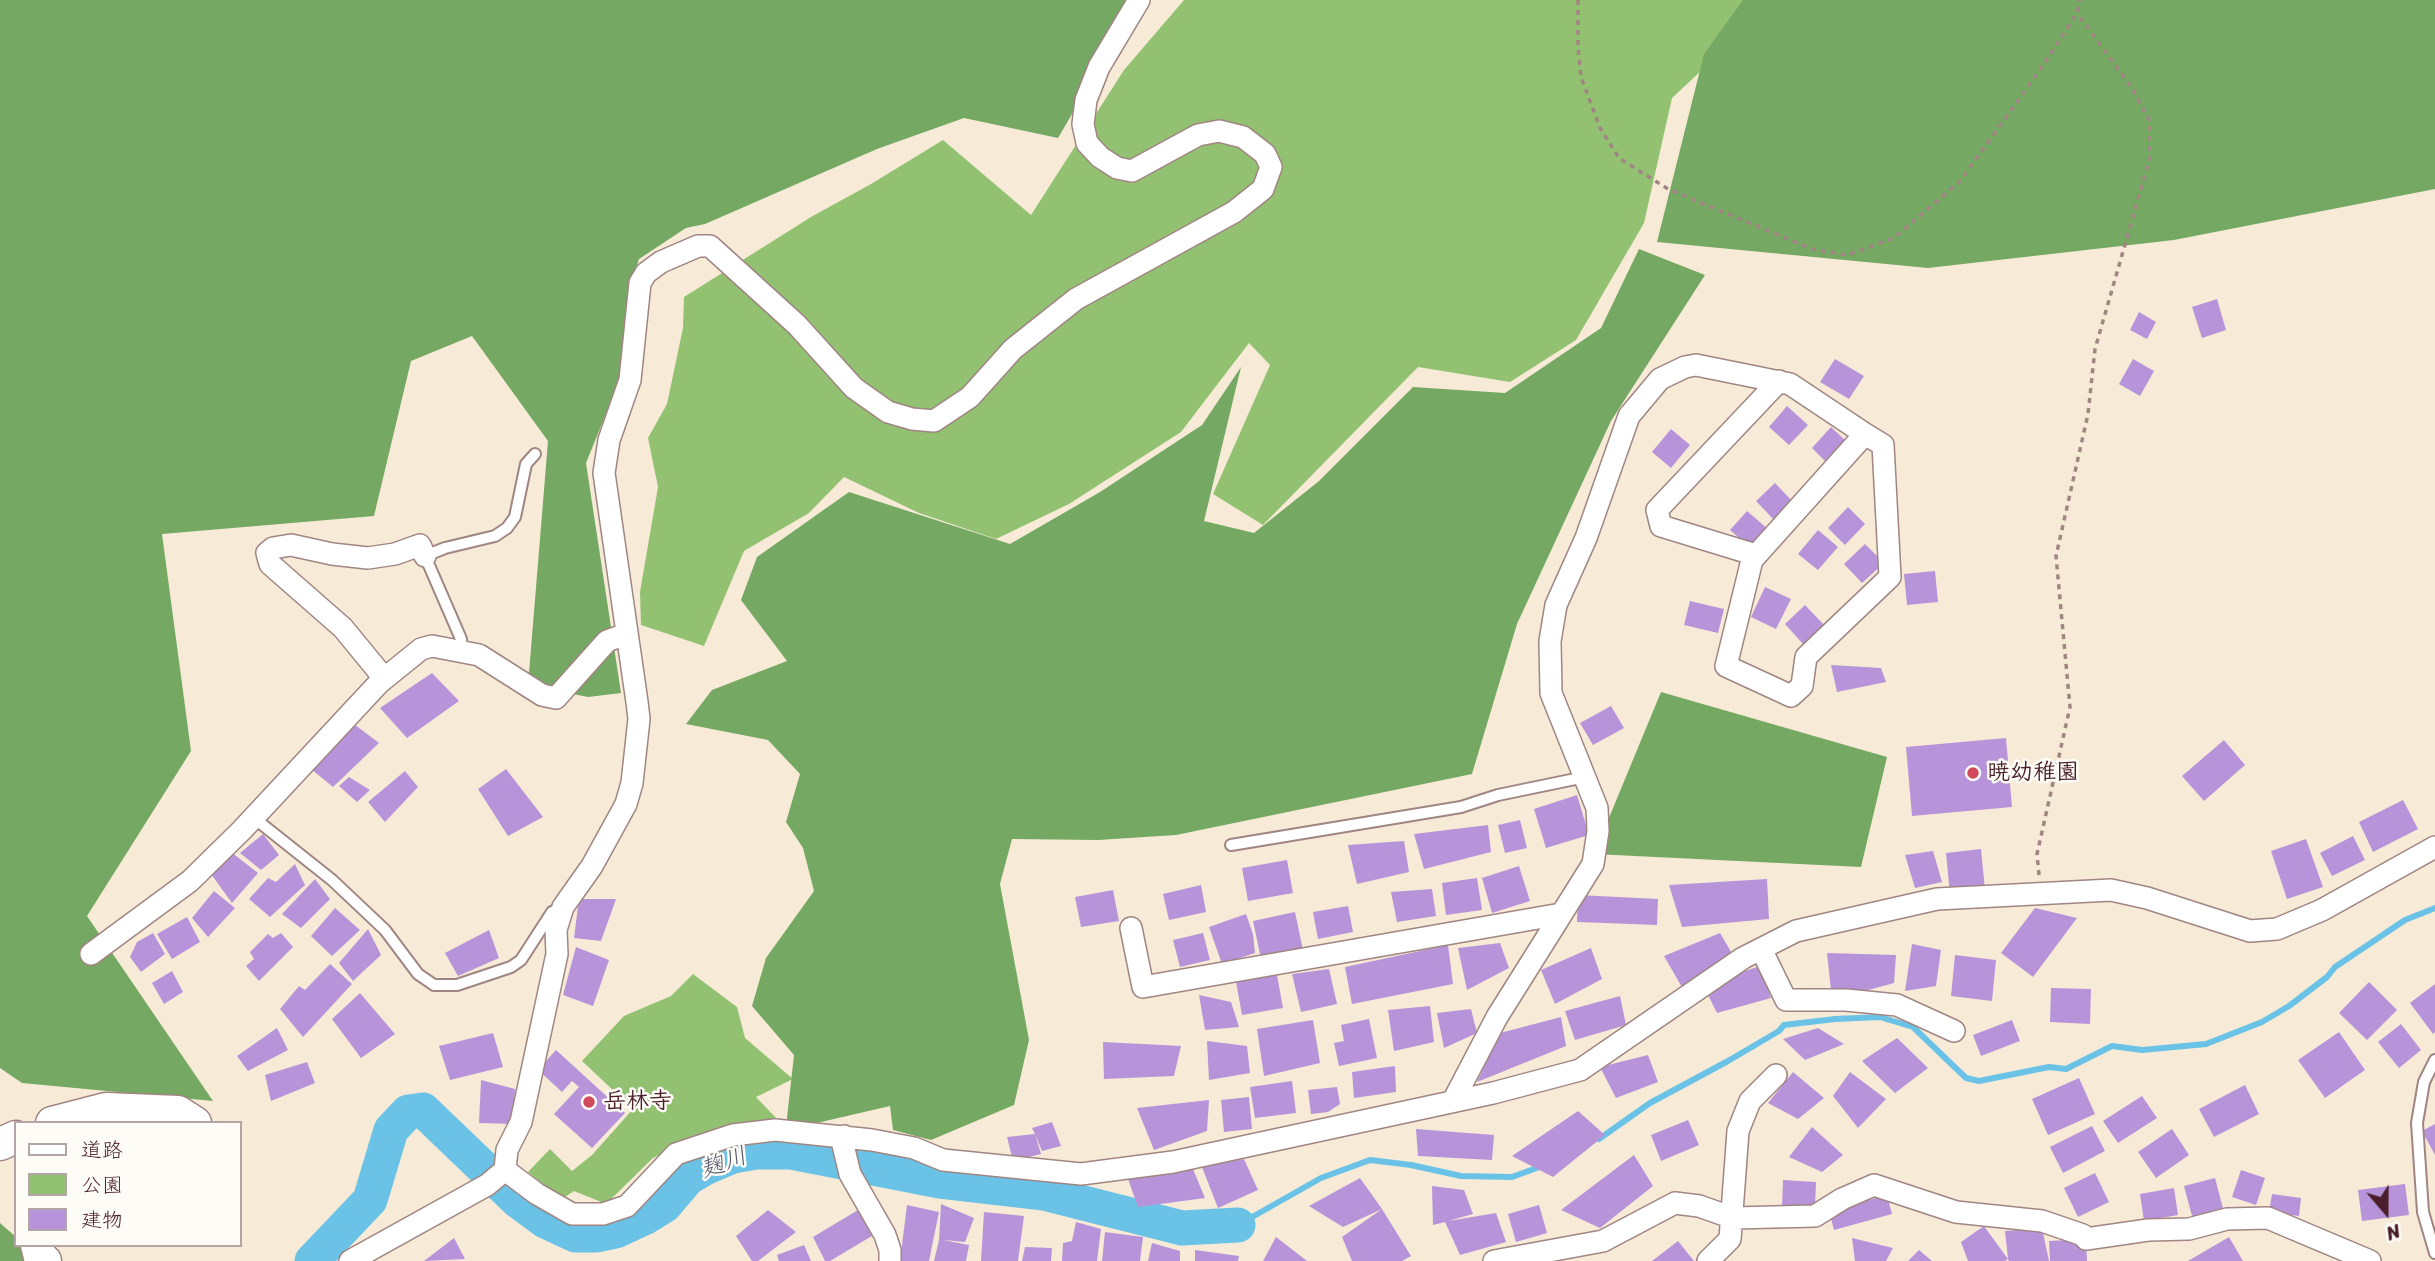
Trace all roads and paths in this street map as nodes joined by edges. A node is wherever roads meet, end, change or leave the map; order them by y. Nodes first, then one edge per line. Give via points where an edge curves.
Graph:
1 (1139, 0) edge
2 (1578, 0) edge
3 (2080, 0) edge
4 (2077, 13) junction
5 (1779, 382) junction
6 (1865, 434) junction
7 (535, 454) dead end
8 (1756, 555) junction
9 (425, 556) junction
10 (626, 634) junction
11 (462, 651) junction
12 (384, 678) junction
13 (1585, 777) junction
14 (254, 817) junction
15 (1231, 845) dead end
16 (2435, 847) edge
17 (2042, 895) junction
18 (563, 907) junction
19 (1561, 914) junction
20 (1131, 929) dead end
21 (1761, 949) junction
22 (92, 954) dead end
23 (1954, 1031) dead end
24 (2435, 1060) edge
25 (1776, 1075) dead end
26 (1453, 1101) junction
27 (60, 1121) edge
28 (192, 1121) edge
29 (844, 1140) junction
30 (498, 1176) junction
31 (1733, 1218) junction
32 (2435, 1253) edge
33 (350, 1261) edge
34 (890, 1261) edge
35 (1494, 1261) edge
36 (1708, 1261) edge
37 (2370, 1261) edge

1 - 10 street via 1099,67 1086,100 1083,124 1087,143 1117,168 1132,171 1198,135 1219,131 1243,137 1265,154 1270,167 1263,190 1234,212 1076,299 1013,349 970,397 934,421 888,412 854,388 797,325 710,246 698,246 661,262 640,283 631,380 605,458
2 - 4 path via 1581,76 1600,128 1619,158 1668,189 1812,249 1847,255 1894,238 1960,181
3 - 4 path
4 - 17 path via 2132,88 2149,120 2149,161 2095,349 2088,414 2056,556 2070,707 2037,854
5 - 6 street via 1790,384
5 - 8 street via 1657,510 1661,526
5 - 13 street via 1696,365 1685,367 1660,379 1629,416 1586,538 1556,605 1550,641 1551,693
6 - 8 street
6 - 8 street via 1883,445 1890,577 1807,657 1802,686 1791,696 1726,666
7 - 9 lane via 526,464 515,517 507,528 495,537
9 - 11 lane
9 - 12 street via 420,545 368,558 291,545 267,553 270,564 344,628
10 - 11 street via 607,641 556,698 542,695 479,654
10 - 18 street via 639,719 632,783 626,804 592,866
11 - 12 street via 432,646 421,649
12 - 14 street
13 - 15 lane via 1461,807
13 - 19 street via 1597,808 1593,864
14 - 18 lane via 332,880 385,930 418,974 434,985 457,985 511,967 521,960 552,912
14 - 22 street via 190,881
16 - 17 street via 2322,910 2277,929 2250,931 2111,890
17 - 21 street via 1937,898 1796,930
18 - 30 street via 521,1122
19 - 20 street via 1143,987
19 - 26 street via 1497,1017
21 - 23 street via 1786,1000 1897,1005
21 - 26 street via 1580,1070
24 - 32 lane via 2424,1082 2417,1123 2423,1212
25 - 31 street via 1750,1101 1738,1131
26 - 29 street via 1173,1162 1081,1174 943,1160 914,1148
27 - 28 street via 106,1110 178,1112
29 - 30 street via 775,1130 733,1135 676,1154 627,1206 603,1214 572,1214
29 - 34 street via 850,1174 885,1235
30 - 33 street
31 - 35 street via 1675,1203 1603,1241
31 - 36 street via 1730,1239
31 - 37 street via 1815,1216 1874,1185 1956,1212 2042,1221 2086,1240 2189,1229 2227,1219 2268,1218

